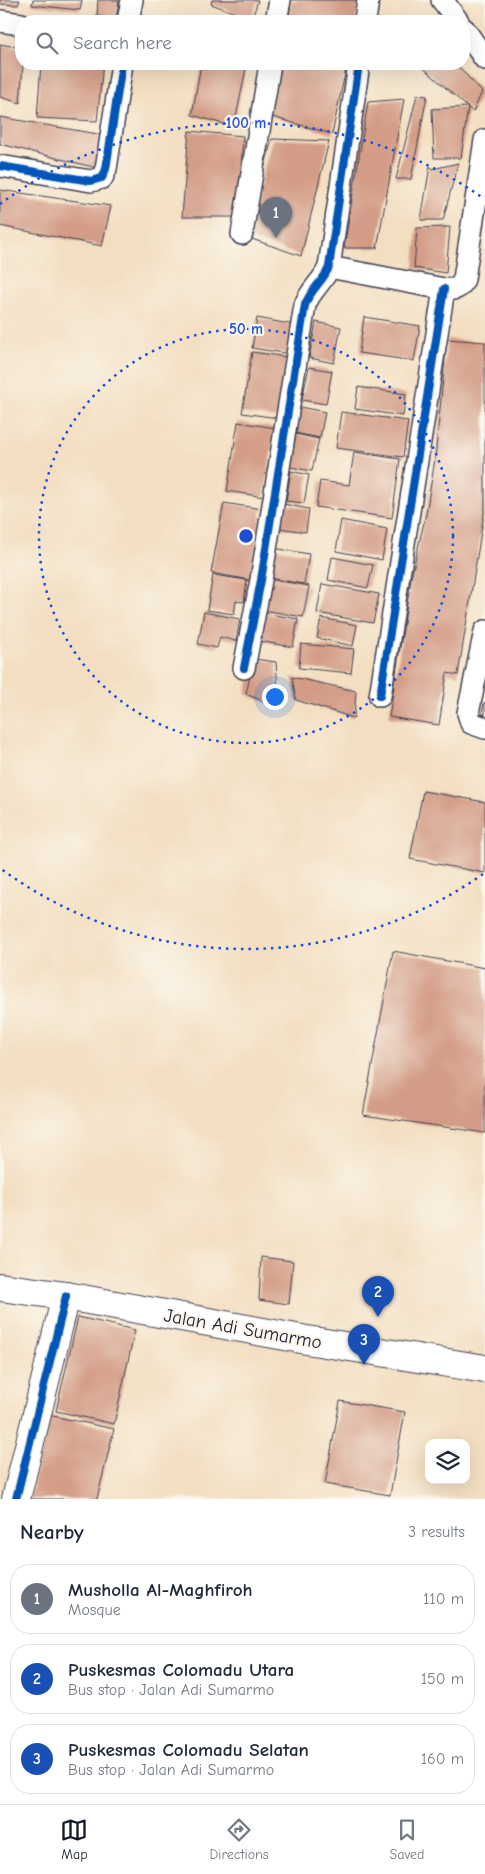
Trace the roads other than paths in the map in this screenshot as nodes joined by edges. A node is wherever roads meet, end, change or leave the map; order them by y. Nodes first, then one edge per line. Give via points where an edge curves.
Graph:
1 (132, 0) edge
2 (280, 0) edge
3 (368, 0) edge
4 (442, 0) edge
5 (129, 15) edge
6 (277, 15) edge
7 (366, 15) edge
8 (453, 15) edge
9 (0, 21) edge
10 (15, 23) edge
11 (470, 38) edge
12 (485, 59) edge
13 (121, 70) edge
14 (269, 70) edge
15 (358, 70) edge
16 (485, 140) edge
17 (0, 166) edge
18 (242, 234) dead end
19 (325, 274) junction
20 (442, 304) junction
21 (485, 631) edge
22 (244, 668) dead end
23 (380, 696) dead end
24 (485, 728) edge
25 (0, 1288) edge
26 (66, 1296) junction
27 (485, 1369) edge
28 (16, 1499) edge

1 - 5 street
2 - 6 street
3 - 7 street
4 - 8 street
9 - 10 street
11 - 12 street
13 - 17 street via 106,169 100,180
14 - 18 street
15 - 19 street
16 - 20 street via 464,279
19 - 20 street
19 - 22 street via 308,298
20 - 23 street
21 - 24 street via 468,716 473,724
25 - 26 main road, Jalan Adi Sumarmo
26 - 27 main road, Jalan Adi Sumarmo
26 - 28 main road

